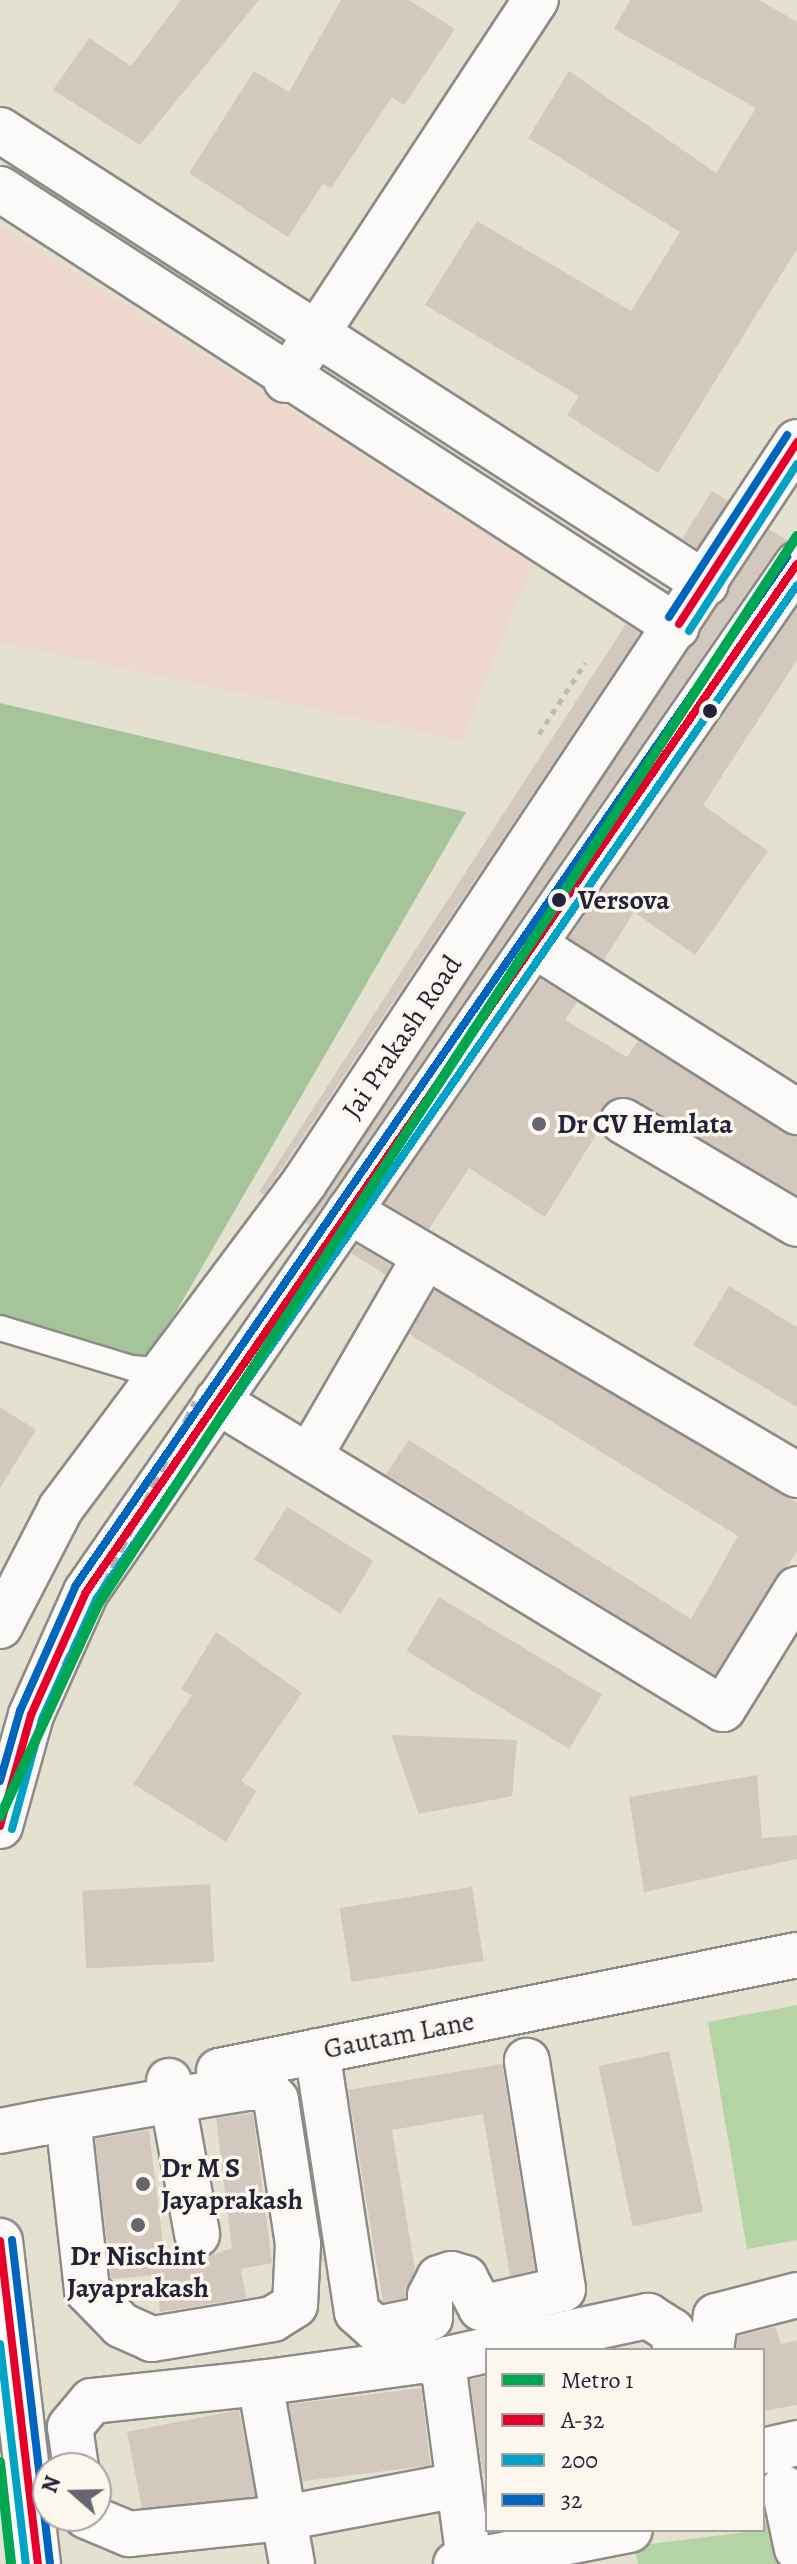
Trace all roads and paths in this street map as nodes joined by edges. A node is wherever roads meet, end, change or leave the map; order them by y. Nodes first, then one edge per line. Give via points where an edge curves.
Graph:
1 (536, 0) edge
2 (0, 130) edge
3 (0, 189) edge
4 (315, 333) junction
5 (286, 380) junction
6 (797, 442) edge
7 (640, 542) junction
8 (797, 564) edge
9 (613, 584) junction
10 (706, 584) junction
11 (677, 627) junction
12 (585, 663) dead end
13 (539, 734) dead end
14 (534, 945) junction
15 (797, 1112) edge
16 (623, 1121) dead end
17 (349, 1211) junction
18 (797, 1224) edge
19 (425, 1257) junction
20 (0, 1328) edge
21 (170, 1371) junction
22 (217, 1401) junction
23 (309, 1457) junction
24 (797, 1475) edge
25 (797, 1589) edge
26 (0, 1626) edge
27 (0, 1826) edge
28 (797, 1955) edge
29 (317, 2051) junction
30 (527, 2061) dead end
31 (171, 2090) junction
32 (0, 2114) edge
33 (68, 2119) junction
34 (0, 2131) edge
35 (197, 2234) dead end
36 (0, 2241) edge
37 (797, 2295) edge
38 (692, 2342) edge
39 (497, 2348) edge
40 (485, 2351) edge
41 (444, 2371) junction
42 (260, 2383) junction
43 (797, 2443) edge
44 (765, 2451) edge
45 (73, 2452) edge
46 (26, 2464) junction
47 (32, 2464) edge
48 (459, 2485) junction
49 (781, 2489) edge
50 (284, 2518) junction
51 (112, 2527) edge
52 (628, 2542) edge
53 (797, 2549) edge
54 (462, 2563) edge
55 (38, 2564) edge
56 (292, 2564) edge

1 - 4 street
2 - 4 street
3 - 5 street
4 - 5 street
4 - 7 street
5 - 9 street
6 - 10 street, Jai Prakash Road
7 - 9 street
7 - 10 street
8 - 14 street, Jai Prakash Road
9 - 11 street
10 - 11 street, Jai Prakash Road
11 - 21 street, Jai Prakash Road
12 - 13 path
14 - 15 street
14 - 17 street, Jai Prakash Road
16 - 18 street
17 - 19 street
17 - 22 street, Jai Prakash Road
19 - 23 street
19 - 24 street
20 - 21 lane via 132,1368
21 - 26 street, Jai Prakash Road via 61,1508
22 - 23 street
22 - 27 street, Jai Prakash Road via 86,1592 31,1715
23 - 25 street via 723,1709
28 - 29 street, Gautam Lane
29 - 30 street via 357,2312 376,2329 430,2318 430,2296 439,2278 451,2274 465,2278 481,2308 563,2289
29 - 31 street, Gautam Lane
31 - 32 street, Gautam Lane
31 - 33 street
31 - 33 street via 265,2088 276,2100 301,2287 286,2313 152,2339 121,2325 87,2290
31 - 35 street
33 - 34 street
36 - 46 street
37 - 38 street via 716,2316
38 - 39 street via 648,2316
40 - 41 street via 448,2359
41 - 42 street via 427,2360
41 - 48 street
42 - 45 street via 92,2401 70,2427
42 - 50 street
43 - 44 street
46 - 47 street
46 - 55 street
48 - 50 street
48 - 54 street
49 - 53 street
50 - 51 street via 129,2534
50 - 56 street
52 - 54 street

